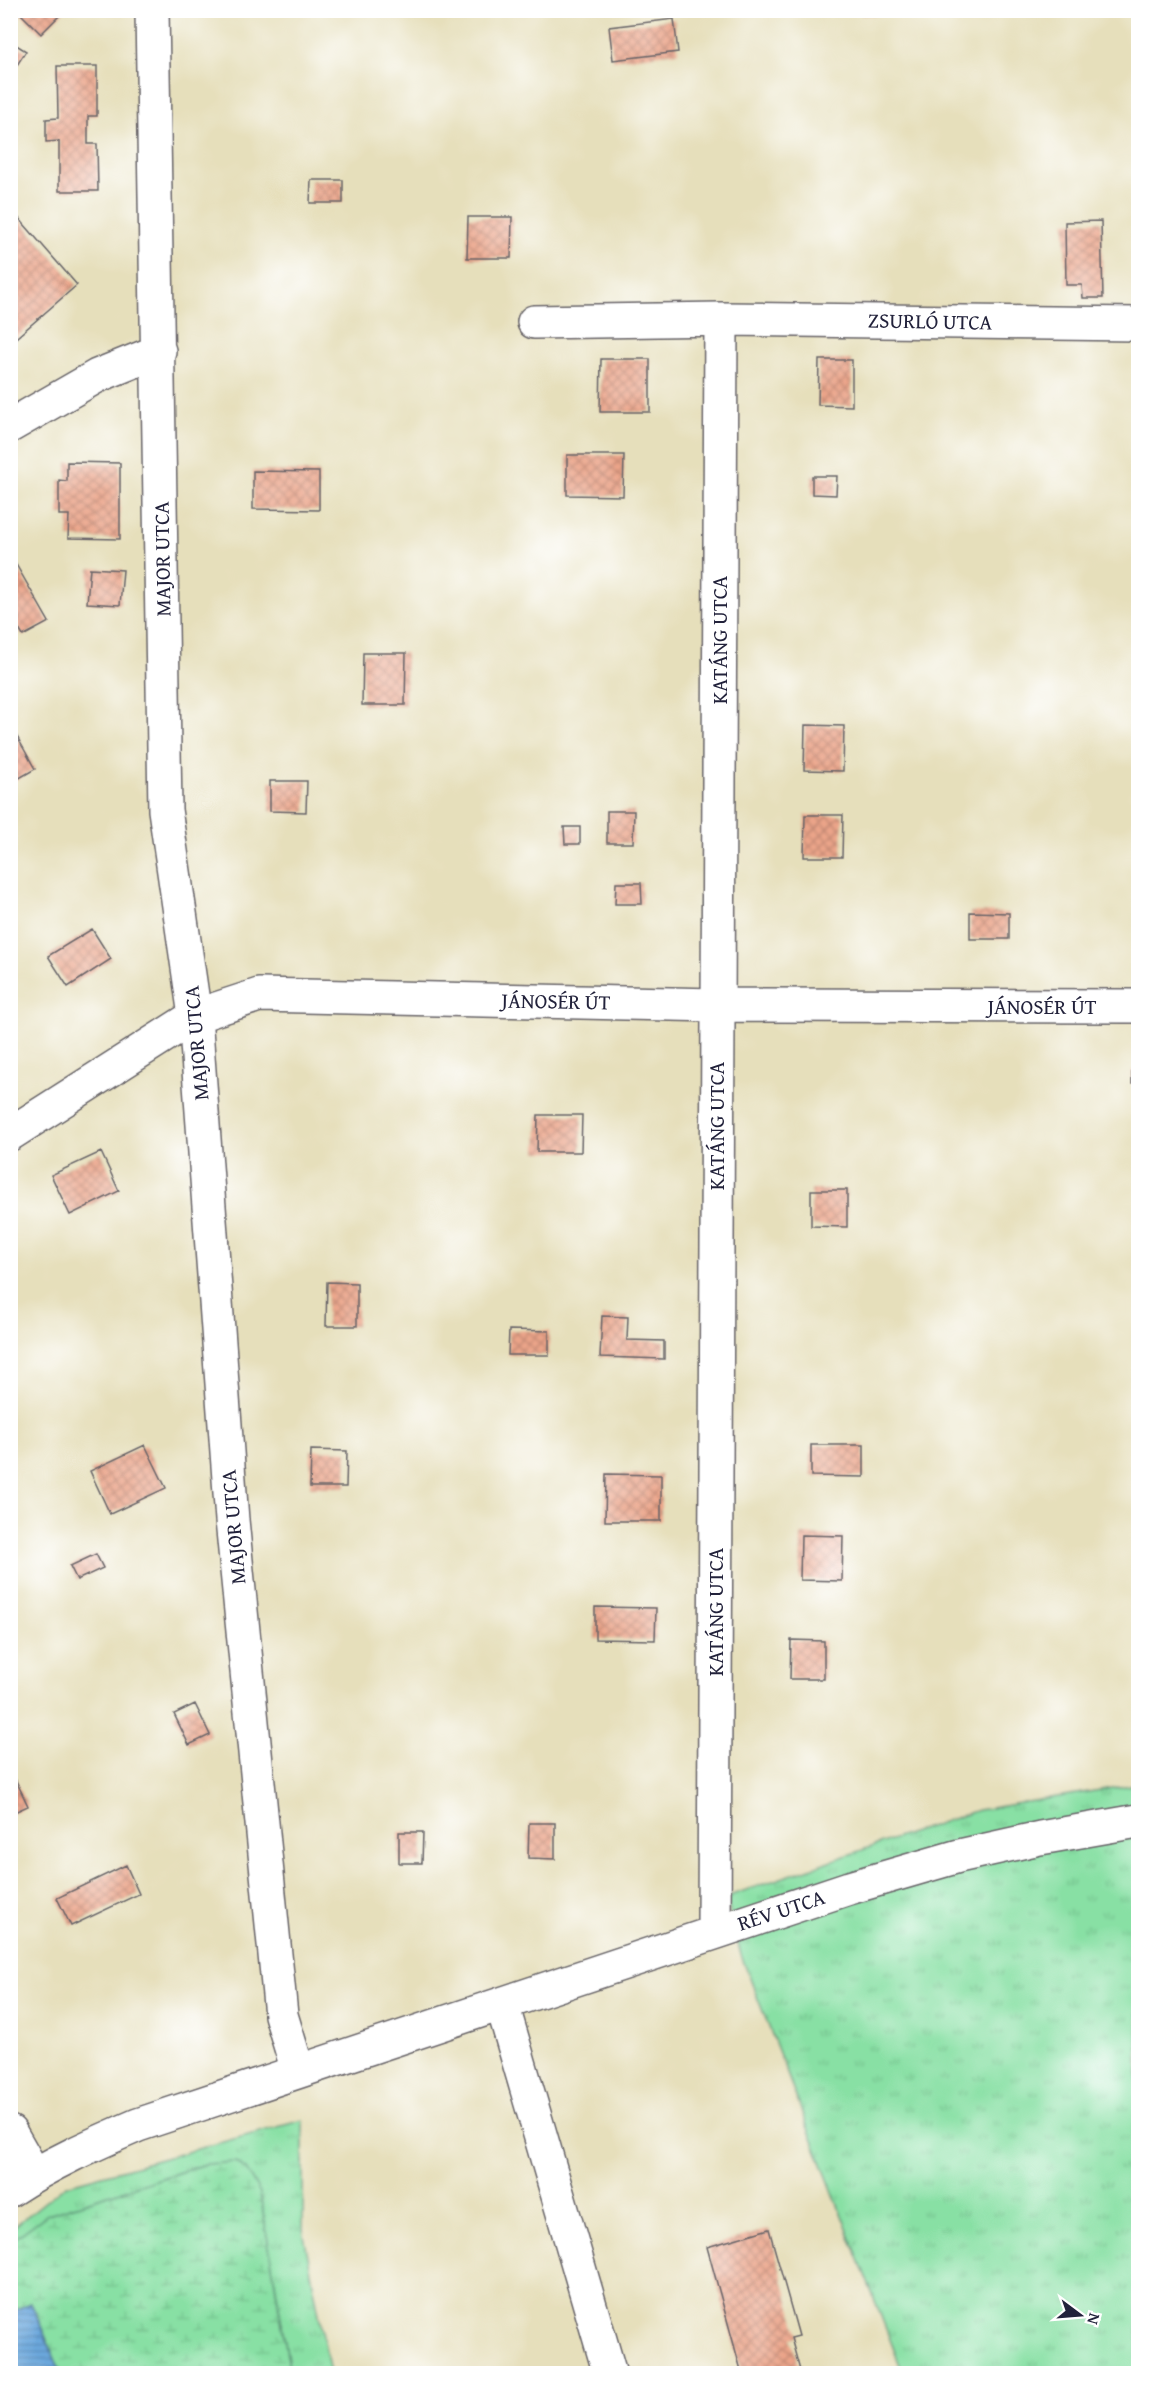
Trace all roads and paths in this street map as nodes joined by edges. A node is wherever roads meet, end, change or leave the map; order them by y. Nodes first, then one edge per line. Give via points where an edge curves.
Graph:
1 (152, 10) edge
2 (721, 319) junction
3 (534, 322) dead end
4 (1138, 324) edge
5 (159, 351) junction
6 (10, 426) edge
7 (716, 1005) junction
8 (1138, 1006) edge
9 (195, 1016) junction
10 (10, 1134) edge
11 (1138, 1821) edge
12 (714, 1932) junction
13 (502, 2004) junction
14 (298, 2071) junction
15 (10, 2132) edge
16 (22, 2182) edge
17 (610, 2373) edge

1 - 5 street, MAJOR UTCA
2 - 3 street, ZSURLÓ UTCA
2 - 4 street, ZSURLÓ UTCA
2 - 7 street, KATÁNG UTCA
5 - 6 street via 97,376
5 - 9 street, MAJOR UTCA via 165,810
7 - 8 street, JÁNOSÉR ÚT
7 - 9 street, JÁNOSÉR ÚT via 259,995
7 - 12 street, KATÁNG UTCA
9 - 10 street, JÁNOSÉR ÚT
9 - 14 street, MAJOR UTCA via 233,1532 281,2014
11 - 12 street, RÉV UTCA via 959,1856
12 - 13 street, RÉV UTCA
13 - 14 street, RÉV UTCA
13 - 17 street
14 - 16 street, RÉV UTCA via 138,2125
15 - 16 street

